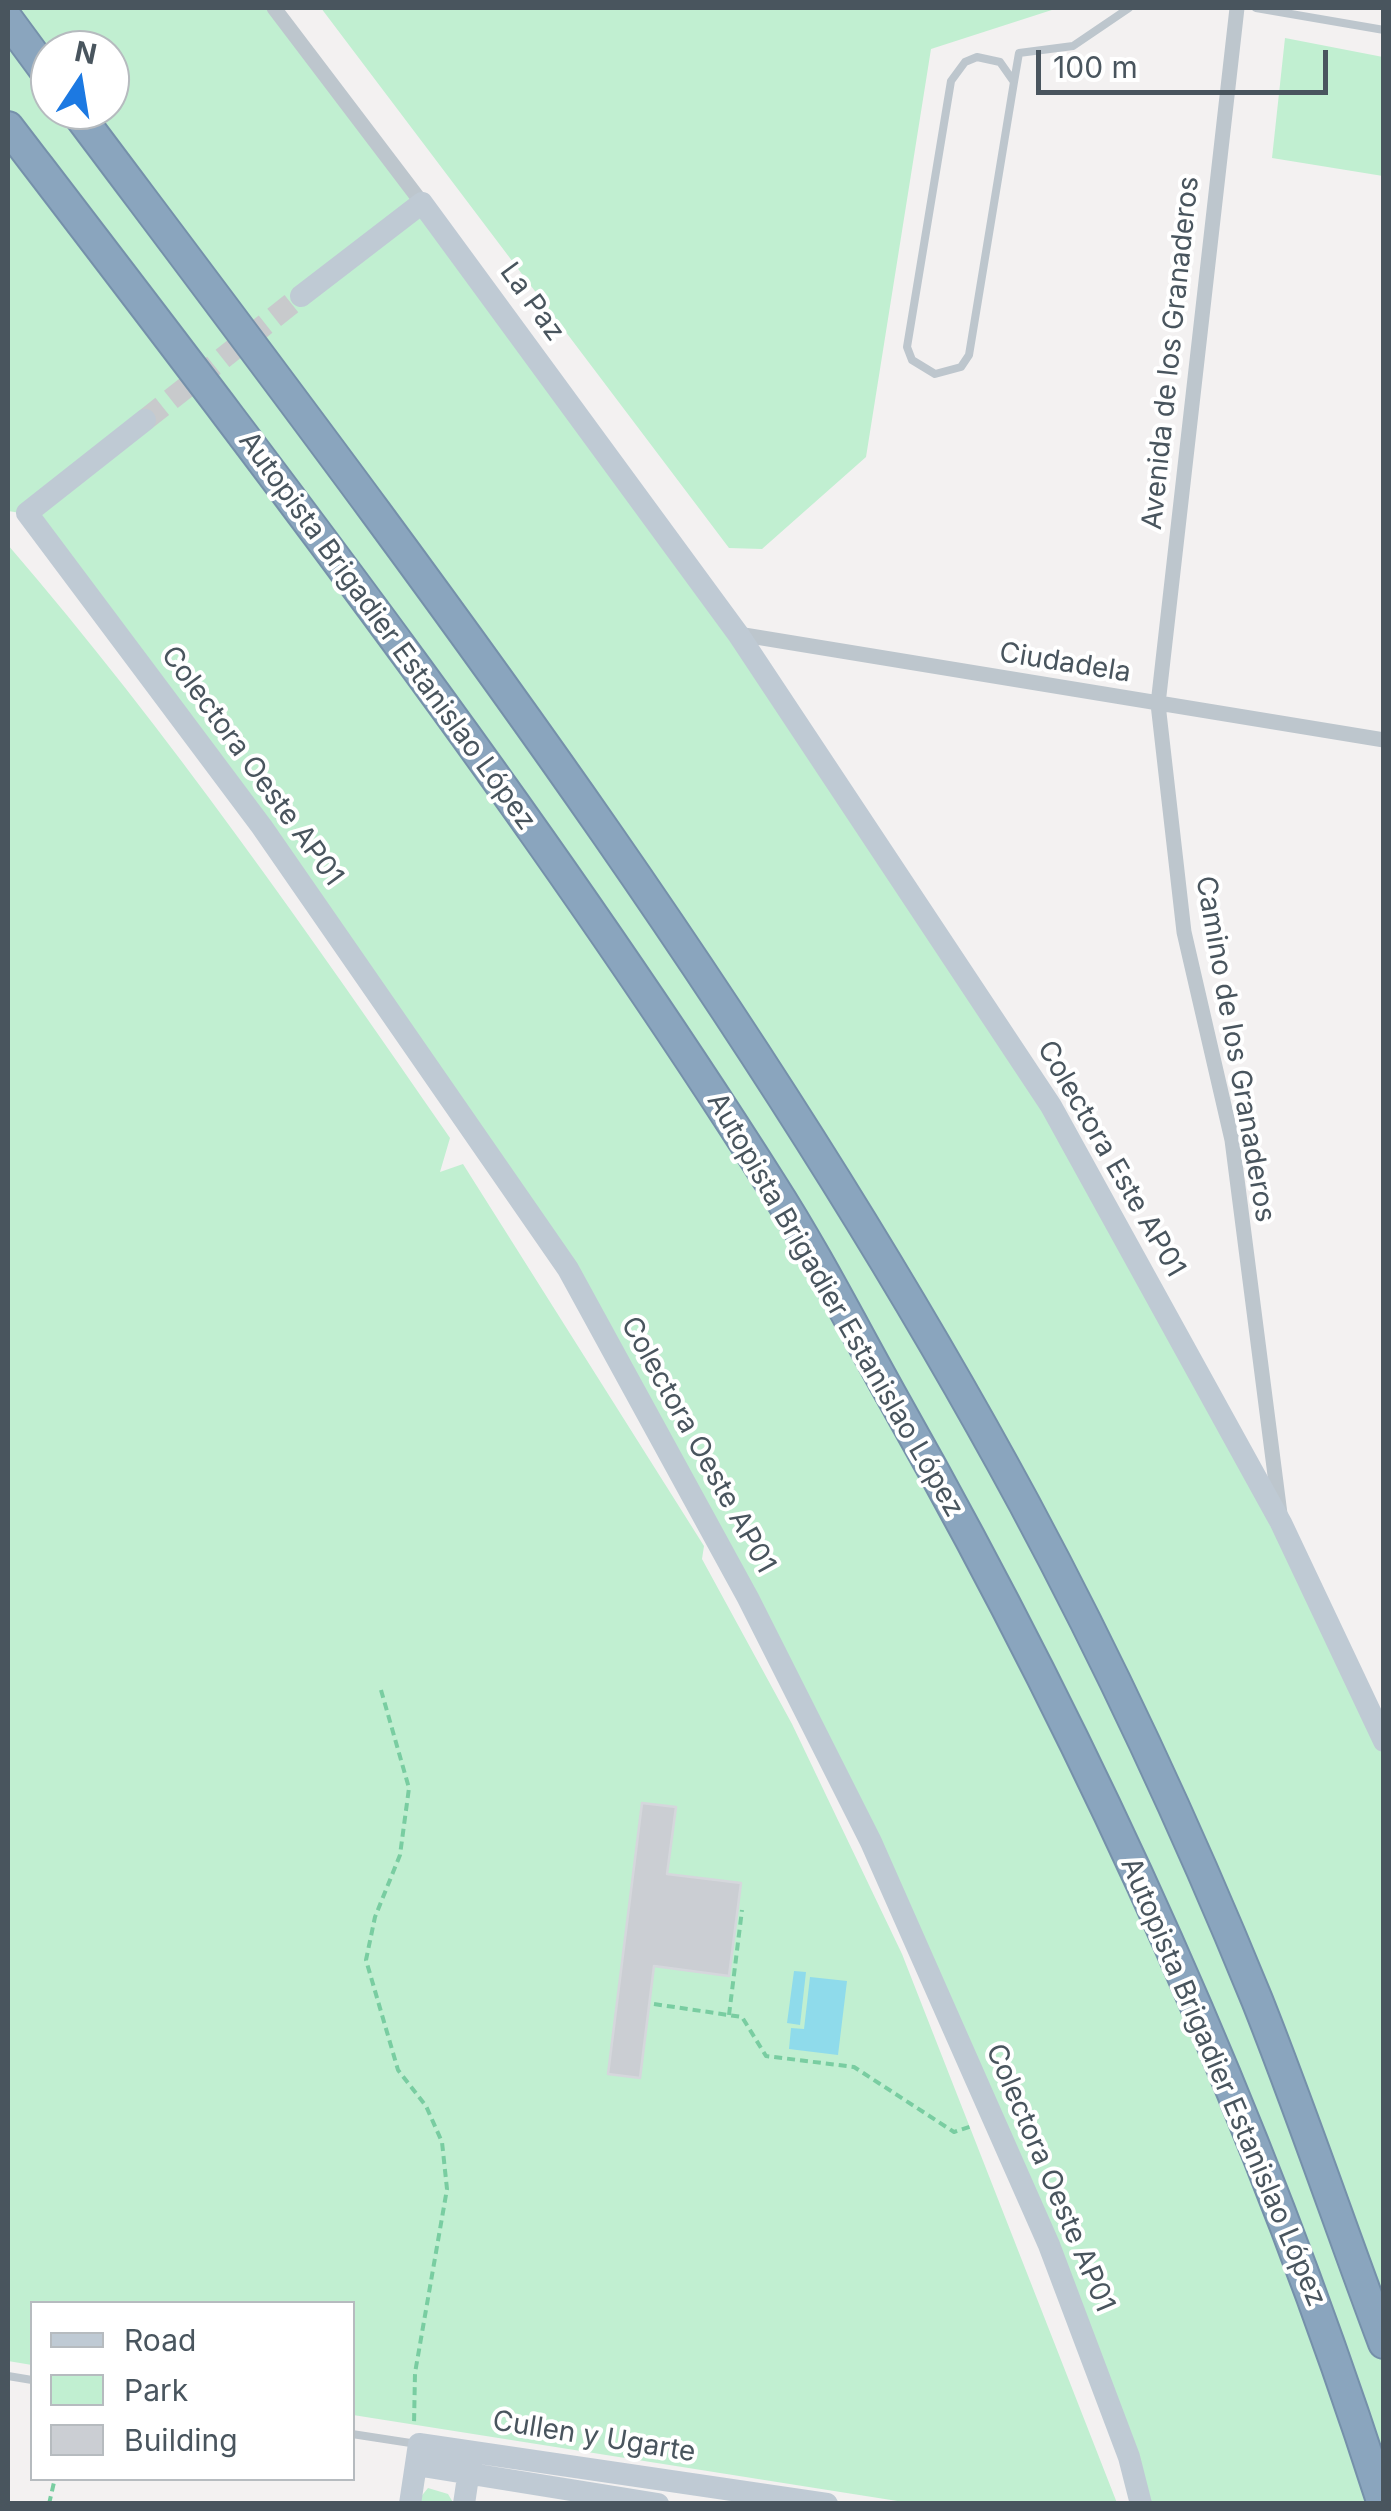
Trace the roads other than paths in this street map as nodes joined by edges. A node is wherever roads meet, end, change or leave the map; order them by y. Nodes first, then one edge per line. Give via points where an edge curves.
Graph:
1 (274, 8) edge
2 (1129, 8) edge
3 (1237, 8) edge
4 (1256, 8) edge
5 (8, 20) edge
6 (1384, 30) edge
7 (30, 50) edge
8 (1014, 82) junction
9 (8, 127) edge
10 (90, 130) edge
11 (422, 203) junction
12 (301, 296) tunnel mouth
13 (146, 420) tunnel mouth
14 (17, 512) edge
15 (738, 634) junction
16 (1158, 704) junction
17 (1384, 740) edge
18 (1281, 1523) junction
19 (1384, 1741) edge
20 (1384, 2343) edge
21 (355, 2435) edge
22 (472, 2449) junction
23 (418, 2455) junction
24 (468, 2474) junction
25 (659, 2478) junction
26 (717, 2495) edge
27 (656, 2503) edge
28 (410, 2504) edge
29 (464, 2504) edge
30 (827, 2504) edge
31 (1141, 2504) edge
32 (1383, 2504) edge

1 - 11 street, La Paz
2 - 8 lane via 1072,46 1019,53
3 - 16 street, Avenida de los Granaderos
4 - 6 lane
5 - 7 highway
8 - 8 lane via 989,58 965,62 951,81 907,347 912,360 935,374 949,373 969,355
9 - 32 highway, Autopista Brigadier Estanislao López via 346,568 593,912 776,1191 1070,1726 1203,2019 1334,2350
10 - 20 highway, Autopista Brigadier Estanislao López via 429,582 636,875 827,1164 1022,1500 1122,1694 1256,2000
11 - 12 street
11 - 15 street, La Paz
13 - 14 street
14 - 31 street, Colectora Oeste AP01 via 262,827 568,1269 748,1598 871,1842 1056,2263
15 - 16 street, Ciudadela
15 - 18 street, Colectora Este AP01 via 1051,1106
16 - 17 street, Ciudadela
16 - 18 street, Camino de los Granaderos via 1184,932 1232,1140
18 - 19 street, Colectora Este AP01
21 - 23 lane, Cullen y Ugarte
22 - 23 street, Cullen y Ugarte
22 - 24 street
22 - 25 street, Cullen y Ugarte
23 - 24 street, Cullen y Ugarte
23 - 28 street
24 - 27 street, Cullen y Ugarte
24 - 29 street
25 - 26 street, Cullen y Ugarte
25 - 27 street
26 - 30 street, Cullen y Ugarte

